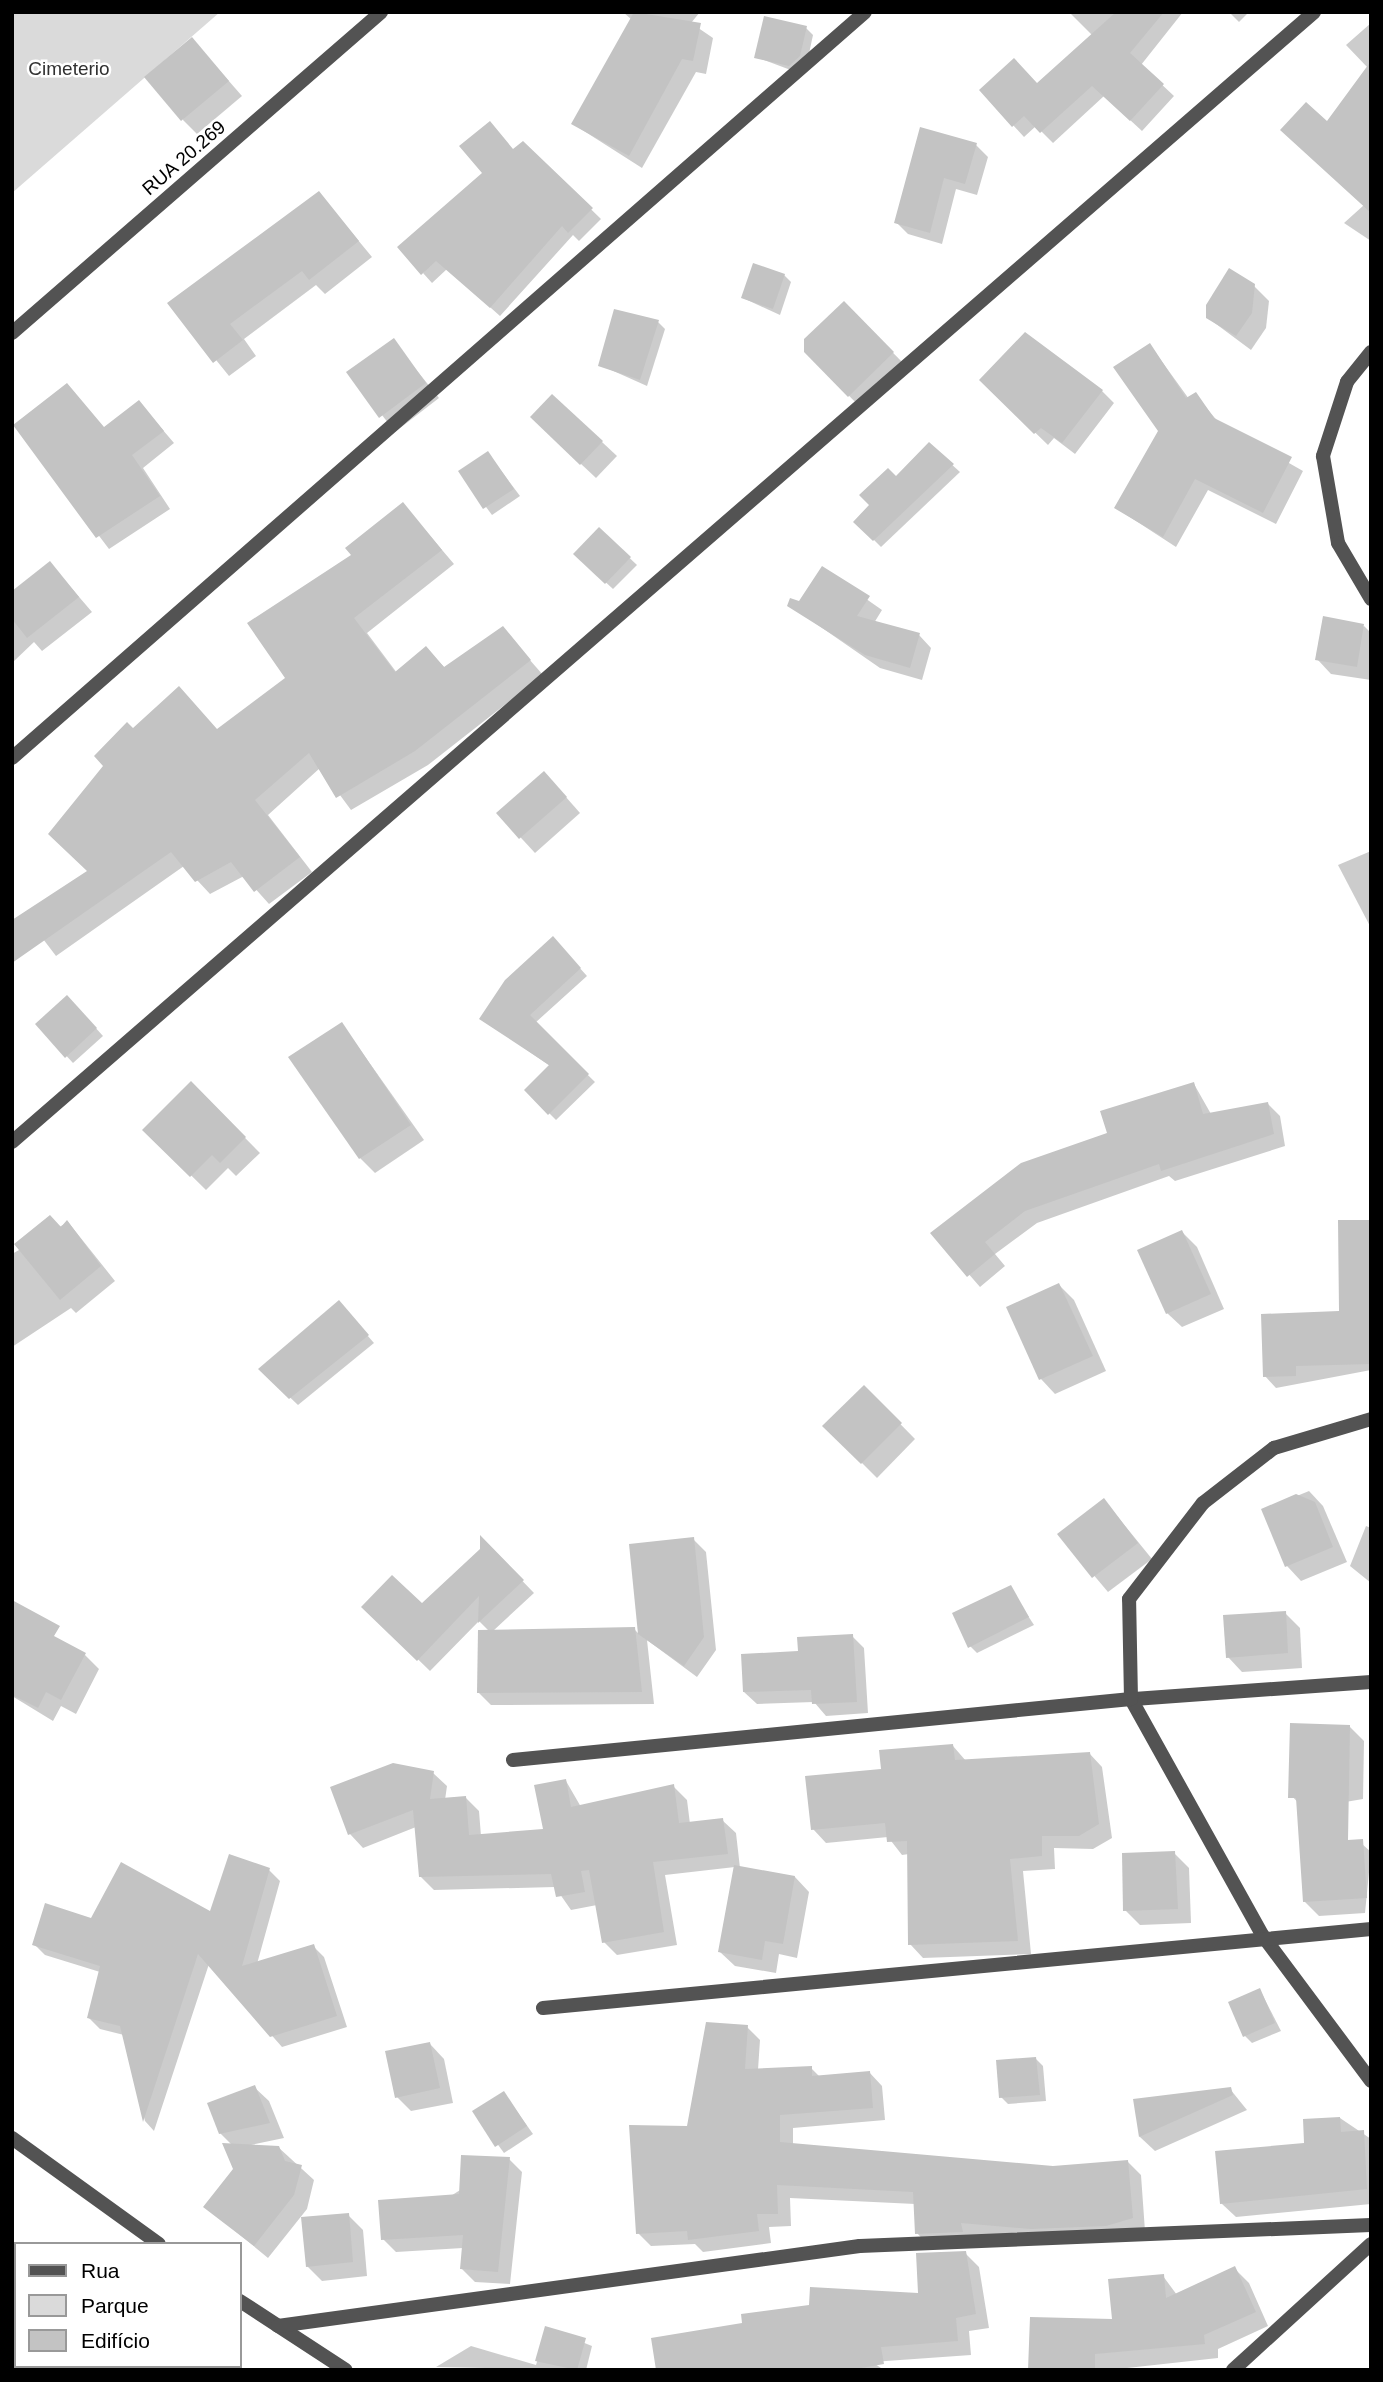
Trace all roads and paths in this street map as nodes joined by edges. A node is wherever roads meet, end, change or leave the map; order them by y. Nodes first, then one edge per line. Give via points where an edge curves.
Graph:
1 (381, 12) edge
2 (865, 12) edge
3 (1314, 12) edge
4 (12, 333) edge
5 (1371, 352) edge
6 (1371, 599) edge
7 (12, 758) edge
8 (12, 1142) edge
9 (1371, 1419) edge
10 (1371, 1682) edge
11 (1131, 1699) junction
12 (513, 1760) dead end
13 (1371, 1929) edge
14 (1263, 1936) junction
15 (543, 2008) dead end
16 (1371, 2081) edge
17 (12, 2138) edge
18 (1371, 2225) edge
19 (156, 2242) edge
20 (1371, 2244) edge
21 (242, 2302) edge
22 (278, 2326) junction
23 (346, 2370) edge
24 (1233, 2370) edge

1 - 4 street, RUA 20.269
2 - 7 street
3 - 8 street
5 - 6 street via 1347,382 1323,456 1338,543
9 - 11 street via 1274,1448 1203,1503 1129,1599
10 - 11 street
11 - 12 street
11 - 14 street
13 - 14 street
14 - 15 street
14 - 16 street
17 - 19 street
18 - 22 street via 860,2246
20 - 24 street
21 - 22 street
22 - 23 street

